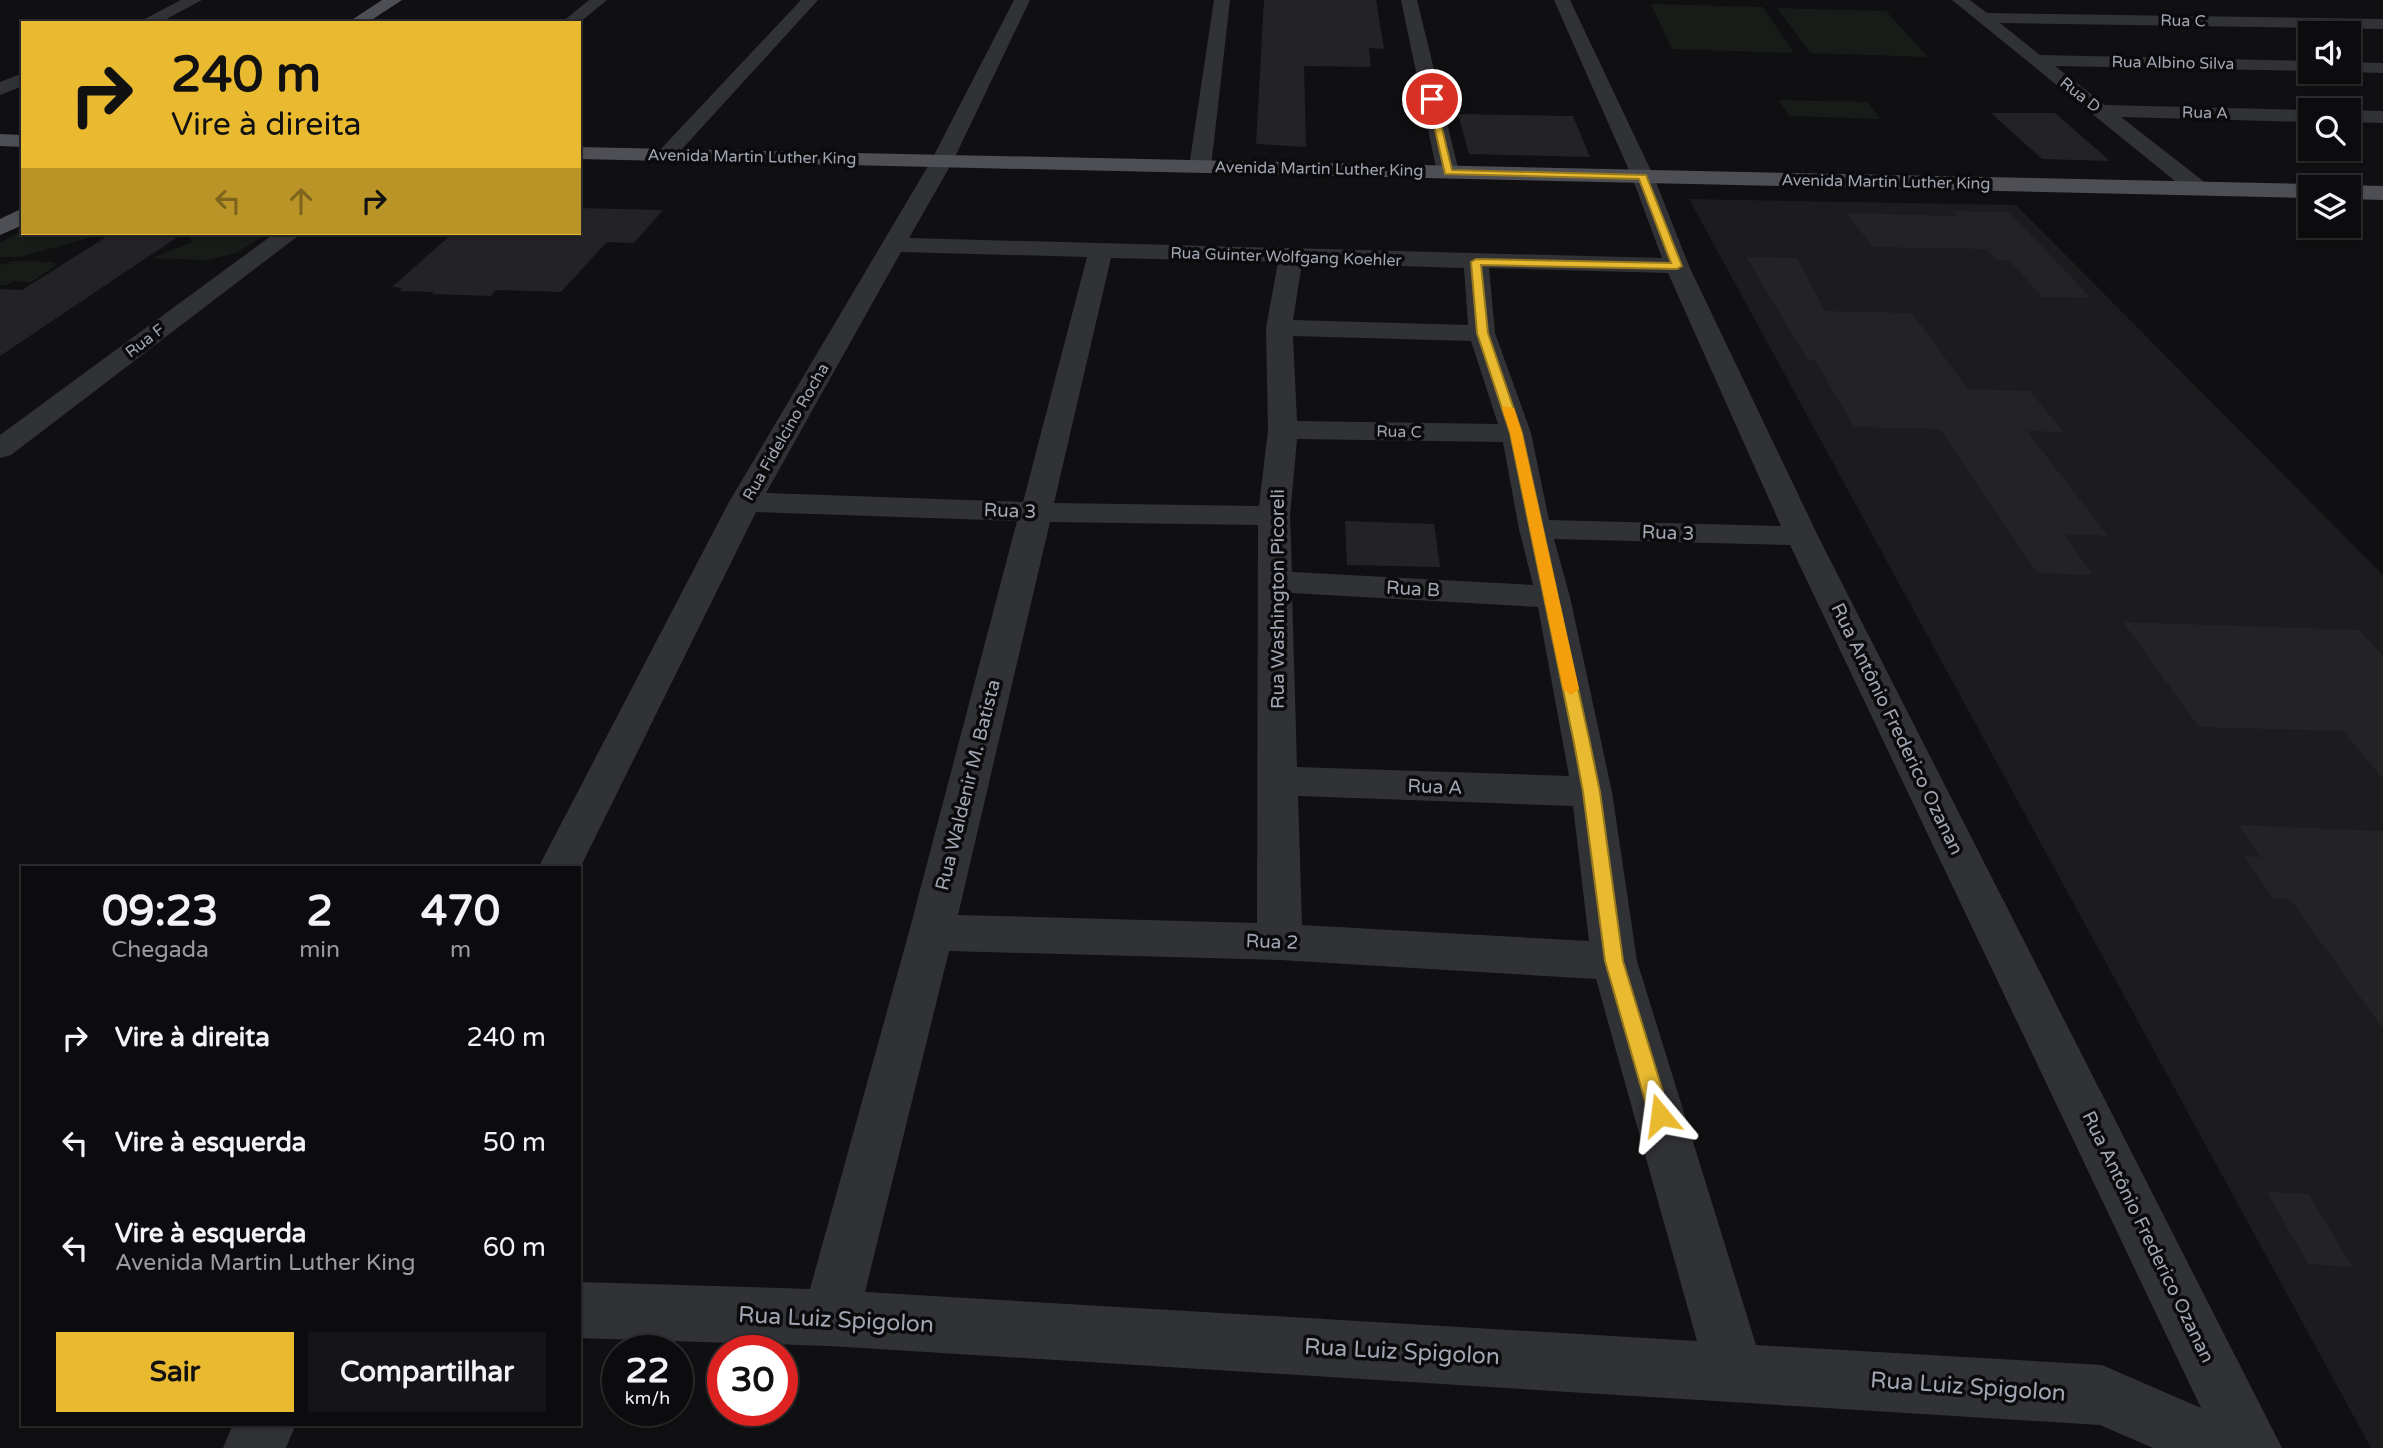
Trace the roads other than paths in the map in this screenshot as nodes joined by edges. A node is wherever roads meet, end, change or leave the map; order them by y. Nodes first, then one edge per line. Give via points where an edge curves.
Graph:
1 (194, 0) edge
2 (394, 0) edge
3 (599, 0) edge
4 (810, 0) edge
5 (1022, 0) edge
6 (1222, 0) edge
7 (1409, 0) edge
8 (1562, 0) edge
9 (1960, 0) edge
10 (2194, 4) dead end
11 (2383, 14) edge
12 (1982, 18) junction
13 (149, 21) edge
14 (358, 21) edge
15 (572, 21) edge
16 (2383, 24) edge
17 (2036, 60) junction
18 (2298, 66) edge
19 (2361, 67) edge
20 (2383, 68) edge
21 (21, 80) edge
22 (0, 89) edge
23 (2101, 111) junction
24 (2298, 116) edge
25 (2361, 116) edge
26 (2383, 117) edge
27 (0, 140) edge
28 (21, 141) edge
29 (581, 153) edge
30 (666, 155) junction
31 (942, 161) junction
32 (1200, 167) junction
33 (1448, 172) junction
34 (1643, 177) junction
35 (2200, 189) junction
36 (2298, 191) edge
37 (2361, 192) edge
38 (2383, 193) edge
39 (21, 216) edge
40 (0, 229) edge
41 (287, 235) edge
42 (895, 245) junction
43 (1101, 251) junction
44 (1291, 257) junction
45 (1476, 262) junction
46 (1677, 266) junction
47 (1279, 328) junction
48 (1482, 333) junction
49 (1283, 430) junction
50 (1516, 433) junction
51 (3, 444) edge
52 (745, 502) junction
53 (1036, 512) junction
54 (1274, 516) junction
55 (1535, 529) junction
56 (1802, 536) junction
57 (1273, 581) junction
58 (1553, 597) junction
59 (1279, 782) junction
60 (1592, 792) junction
61 (560, 866) edge
62 (931, 932) junction
63 (1280, 942) junction
64 (1614, 961) junction
65 (581, 1310) edge
66 (830, 1318) junction
67 (1735, 1373) junction
68 (265, 1426) edge
69 (253, 1448) edge
70 (2214, 1448) edge
71 (2252, 1448) edge

1 - 13 street
2 - 14 main road
3 - 15 street
4 - 30 street
5 - 31 street, Rua Fidelcino Rocha
6 - 32 street
7 - 33 street
8 - 34 street, Rua Antônio Frederico Ozanan
9 - 12 street, Rua D
10 - 11 street
12 - 16 street, Rua C
12 - 17 street, Rua D
17 - 18 street, Rua Albino Silva
17 - 23 street, Rua D
19 - 20 street
21 - 22 street
23 - 24 street, Rua A
23 - 35 street, Rua D
25 - 26 street
27 - 28 main road
29 - 30 main road, Avenida Martin Luther King
30 - 31 main road, Avenida Martin Luther King
31 - 32 main road, Avenida Martin Luther King
31 - 42 street, Rua Fidelcino Rocha
32 - 33 main road, Avenida Martin Luther King
33 - 34 main road, Avenida Martin Luther King
34 - 35 main road, Avenida Martin Luther King
34 - 46 street, Rua Antônio Frederico Ozanan
35 - 36 main road, Avenida Martin Luther King
37 - 38 main road
39 - 40 main road
41 - 51 street, Rua F
42 - 43 street, Rua Guinter Wolfgang Koehler
42 - 52 street, Rua Fidelcino Rocha
43 - 44 street, Rua Guinter Wolfgang Koehler
43 - 53 street, Rua Waldenir M. Batista
44 - 45 street, Rua Guinter Wolfgang Koehler
44 - 47 street, Rua Washington Picoreli
45 - 46 street, Rua Guinter Wolfgang Koehler
45 - 48 street
46 - 56 street, Rua Antônio Frederico Ozanan
47 - 48 street
47 - 49 street, Rua Washington Picoreli
48 - 50 street
49 - 50 street, Rua C
49 - 54 street, Rua Washington Picoreli
50 - 55 street
52 - 53 street, Rua 3
52 - 61 street, Rua Fidelcino Rocha
53 - 54 street, Rua 3
53 - 62 street, Rua Waldenir M. Batista
54 - 57 street, Rua Washington Picoreli
55 - 56 street, Rua 3
55 - 58 street
56 - 71 street, Rua Antônio Frederico Ozanan
57 - 58 street, Rua B
57 - 59 street, Rua Washington Picoreli
58 - 60 street
59 - 60 street, Rua A
59 - 63 street, Rua Washington Picoreli
60 - 64 street
62 - 63 street, Rua 2
62 - 66 street, Rua Waldenir M. Batista
63 - 64 street, Rua 2
64 - 67 street
65 - 66 street, Rua Luiz Spigolon
66 - 67 street, Rua Luiz Spigolon
67 - 70 street, Rua Luiz Spigolon via 2102,1395
68 - 69 street

